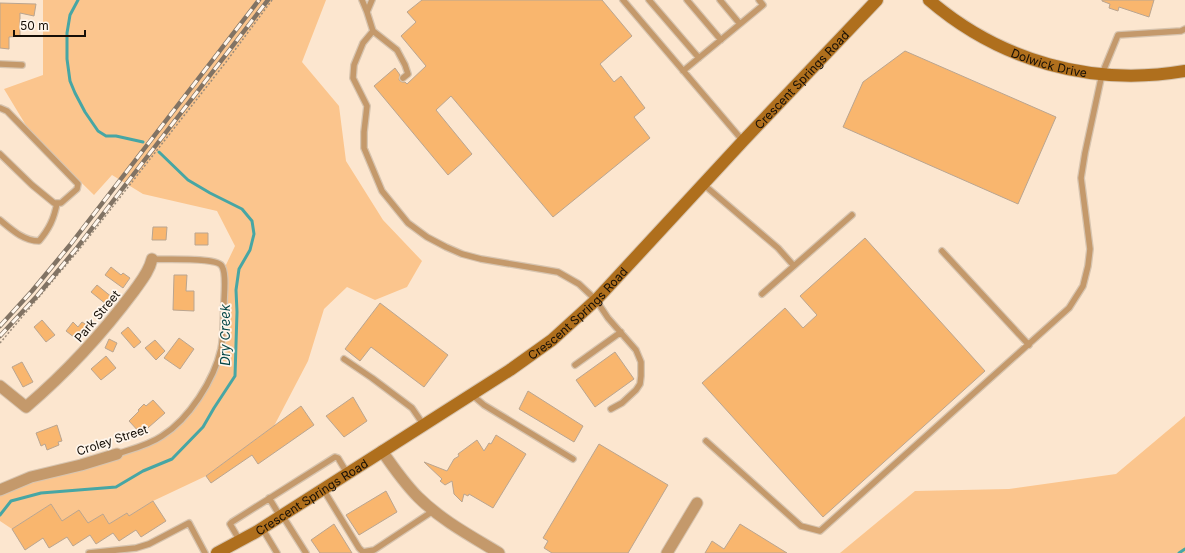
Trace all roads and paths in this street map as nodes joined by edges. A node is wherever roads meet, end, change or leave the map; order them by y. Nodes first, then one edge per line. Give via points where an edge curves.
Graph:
1 (272, 0) edge
2 (362, 0) edge
3 (372, 0) edge
4 (623, 0) edge
5 (649, 0) edge
6 (687, 0) edge
7 (720, 0) edge
8 (759, 0) edge
9 (877, 0) edge
10 (929, 0) edge
11 (367, 12) junction
12 (740, 24) junction
13 (1185, 29) edge
14 (373, 31) junction
15 (721, 40) junction
16 (699, 58) junction
17 (0, 64) edge
18 (22, 65) dead end
19 (683, 71) junction
20 (1185, 71) edge
21 (1102, 74) junction
22 (403, 78) dead end
23 (0, 108) edge
24 (743, 141) junction
25 (0, 154) edge
26 (703, 184) junction
27 (57, 203) junction
28 (852, 215) dead end
29 (0, 220) edge
30 (942, 251) dead end
31 (152, 260) joint
32 (221, 264) joint
33 (794, 266) junction
34 (762, 294) dead end
35 (596, 300) junction
36 (621, 332) junction
37 (0, 342) edge
38 (1029, 344) junction
39 (344, 359) dead end
40 (575, 365) dead end
41 (0, 386) edge
42 (471, 394) junction
43 (611, 409) dead end
44 (424, 424) junction
45 (706, 441) dead end
46 (382, 451) junction
47 (117, 454) joint
48 (573, 459) dead end
49 (347, 473) junction
50 (323, 489) junction
51 (0, 490) edge
52 (269, 498) junction
53 (697, 503) dead end
54 (433, 510) junction
55 (281, 515) junction
56 (262, 528) junction
57 (240, 541) junction
58 (89, 553) edge
59 (205, 553) edge
60 (217, 553) edge
61 (277, 553) edge
62 (306, 553) edge
63 (499, 553) edge
64 (666, 553) edge

1 - 37 path via 78,251
2 - 11 lane
3 - 11 lane
4 - 19 lane
5 - 16 lane
6 - 15 lane
7 - 12 lane
8 - 12 lane via 763,5
9 - 24 main road, Crescent Springs Road
10 - 21 main road, Dolwick Drive via 998,46 1046,64
11 - 14 lane
12 - 15 lane
13 - 21 lane via 1118,35
14 - 22 lane via 397,50 408,74
14 - 35 lane via 363,43 354,65 353,78 366,106 364,148 382,191 393,206 408,223 446,247 481,260 558,272 579,284
15 - 16 lane
16 - 19 lane
17 - 18 lane
19 - 24 lane
20 - 21 main road, Dolwick Drive via 1145,76
21 - 38 lane via 1081,178 1090,249 1083,286 1069,308
23 - 27 lane via 7,111 78,184 77,189 69,197
24 - 26 main road, Crescent Springs Road
25 - 27 lane via 32,185
26 - 33 lane via 778,248
26 - 35 main road, Crescent Springs Road
27 - 29 lane via 48,230 39,241 31,241 16,233
28 - 33 lane
30 - 38 lane
31 - 32 lane, Park Street via 210,260
31 - 41 street, Park Street via 144,278 98,336 51,386 26,407
32 - 47 lane, Croley Street via 225,280 223,336 217,363 208,382 184,416 163,436
33 - 34 lane
35 - 36 lane
35 - 42 main road, Crescent Springs Road via 546,344
36 - 40 lane
36 - 43 lane via 636,350 641,362 640,384 622,403
38 - 45 lane via 820,530 801,526
39 - 44 lane via 412,408
42 - 44 main road, Crescent Springs Road
42 - 48 lane via 484,405
44 - 46 main road, Crescent Springs Road
46 - 49 main road, Crescent Springs Road
46 - 54 street via 418,498
47 - 51 street, Croley Street via 31,477
49 - 50 main road, Crescent Springs Road
49 - 52 lane via 338,458 334,457
50 - 54 lane via 363,552 374,550
50 - 55 main road, Crescent Springs Road
52 - 55 lane
52 - 57 lane via 230,524
53 - 64 street
54 - 63 street
55 - 56 main road, Crescent Springs Road
55 - 62 lane
56 - 57 main road, Crescent Springs Road
56 - 61 lane
57 - 60 main road, Crescent Springs Road
58 - 59 lane via 136,548 189,523

